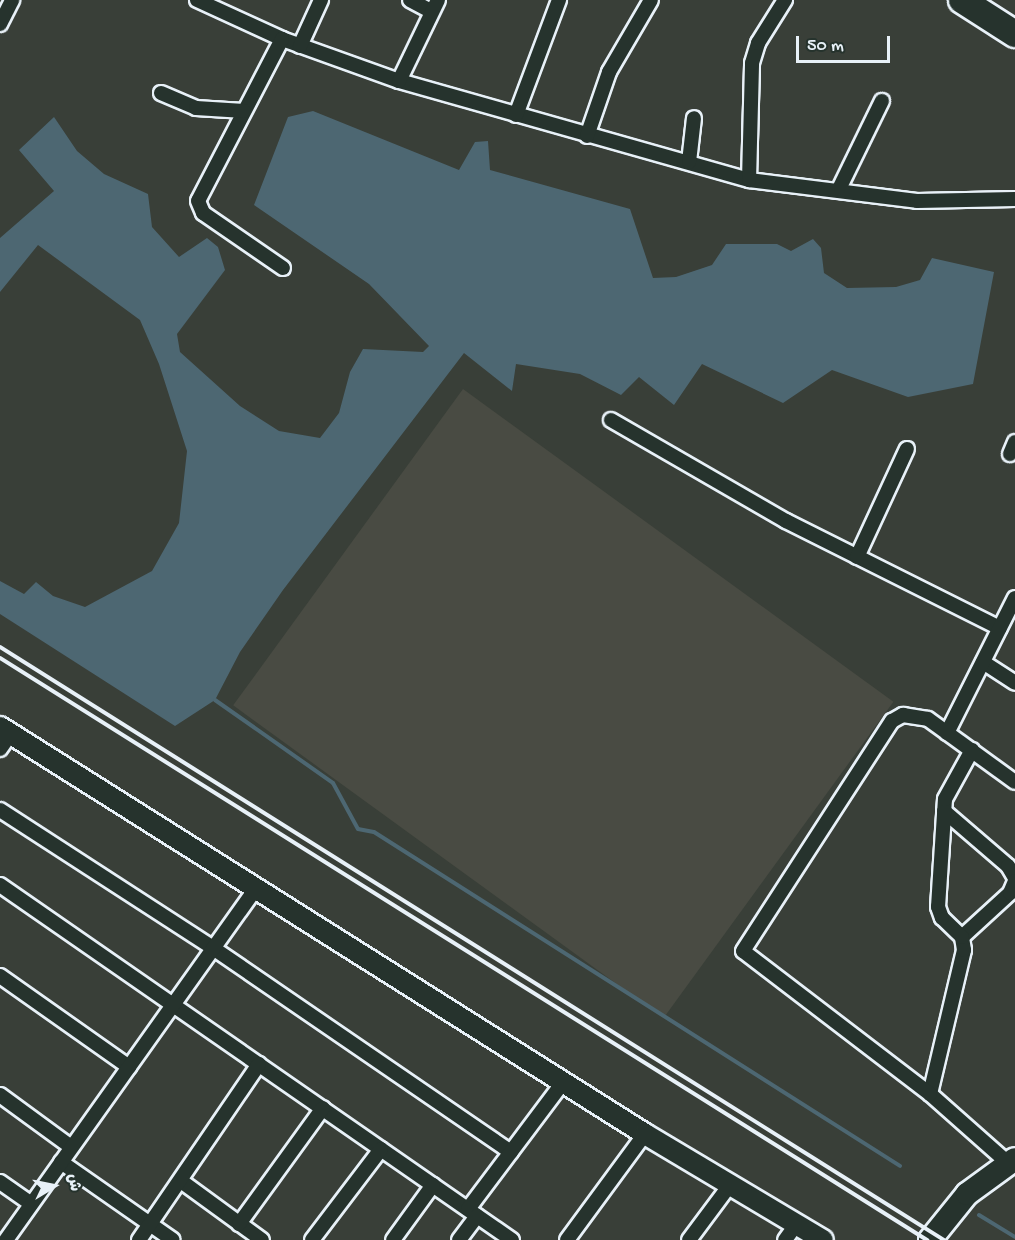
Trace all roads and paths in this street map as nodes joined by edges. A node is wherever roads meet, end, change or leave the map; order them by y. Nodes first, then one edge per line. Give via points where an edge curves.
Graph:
1 (12, 0) edge
2 (197, 0) edge
3 (321, 0) edge
4 (410, 0) edge
5 (559, 0) edge
6 (651, 0) edge
7 (785, 0) edge
8 (962, 0) edge
9 (434, 5) edge
10 (0, 24) edge
11 (1015, 34) edge
12 (282, 39) junction
13 (300, 46) junction
14 (399, 81) junction
15 (161, 93) dead end
16 (882, 101) dead end
17 (244, 111) junction
18 (516, 115) junction
19 (694, 118) dead end
20 (587, 136) junction
21 (689, 162) junction
22 (748, 180) junction
23 (839, 189) junction
24 (1015, 199) edge
25 (283, 268) dead end
26 (611, 420) dead end
27 (907, 449) dead end
28 (857, 557) junction
29 (1015, 598) edge
30 (1000, 628) junction
31 (983, 662) junction
32 (1015, 683) edge
33 (947, 733) junction
34 (4, 736) edge
35 (972, 750) junction
36 (1015, 782) edge
37 (0, 810) edge
38 (944, 811) junction
39 (1015, 879) edge
40 (0, 885) edge
41 (256, 888) junction
42 (962, 937) junction
43 (213, 948) junction
44 (0, 976) edge
45 (173, 1005) junction
46 (258, 1064) junction
47 (129, 1067) junction
48 (564, 1081) junction
49 (930, 1094) junction
50 (0, 1095) edge
51 (322, 1108) junction
52 (645, 1134) junction
53 (71, 1147) junction
54 (381, 1149) junction
55 (511, 1152) junction
56 (1012, 1161) edge
57 (61, 1162) junction
58 (181, 1181) junction
59 (0, 1182) edge
60 (433, 1185) junction
61 (730, 1185) junction
62 (31, 1204) junction
63 (472, 1212) junction
64 (150, 1224) junction
65 (239, 1224) junction
66 (790, 1233) edge
67 (6, 1240) edge
68 (139, 1240) edge
69 (173, 1240) edge
70 (262, 1240) edge
71 (312, 1240) edge
72 (393, 1240) edge
73 (459, 1240) edge
74 (512, 1240) edge
75 (567, 1240) edge
76 (689, 1240) edge
77 (823, 1240) edge
78 (930, 1240) edge

1 - 10 street
2 - 12 street
3 - 13 street
4 - 9 street
5 - 18 street
6 - 20 street via 609,72
7 - 22 street via 758,43 752,63
8 - 11 highway
9 - 14 street
12 - 13 street
12 - 17 street
13 - 14 street
14 - 18 street
15 - 17 street via 196,108
16 - 23 street
17 - 25 street via 198,205 203,213
18 - 20 street
19 - 21 street
20 - 21 street
21 - 22 street
22 - 23 street
23 - 24 street via 917,201
26 - 28 street
27 - 28 street
28 - 30 street
29 - 30 street
30 - 31 street
31 - 32 street
31 - 33 street
33 - 35 street
33 - 49 street via 916,715 892,721 743,951
34 - 41 street
35 - 36 street
35 - 38 street via 947,792
37 - 43 street
38 - 39 street via 1008,866
38 - 42 street via 938,907 942,918
39 - 42 street via 1010,892
40 - 45 street
41 - 43 street
41 - 48 street
42 - 49 street via 964,950
43 - 45 street
43 - 55 street
44 - 47 street
45 - 46 street
45 - 47 street
46 - 51 street
46 - 58 street
47 - 53 street
48 - 52 street
48 - 55 street
49 - 56 street
50 - 53 street
51 - 54 street
51 - 65 street
52 - 61 street
52 - 75 street
53 - 57 street
54 - 60 street
54 - 71 street
55 - 63 street
56 - 78 main road via 967,1194
57 - 62 street
57 - 64 street
58 - 64 street
58 - 65 street
59 - 62 street
60 - 63 street
60 - 72 street
61 - 66 street
61 - 76 street
62 - 67 street
63 - 73 street
63 - 74 street
64 - 68 street
64 - 69 street
65 - 70 street
66 - 77 street

